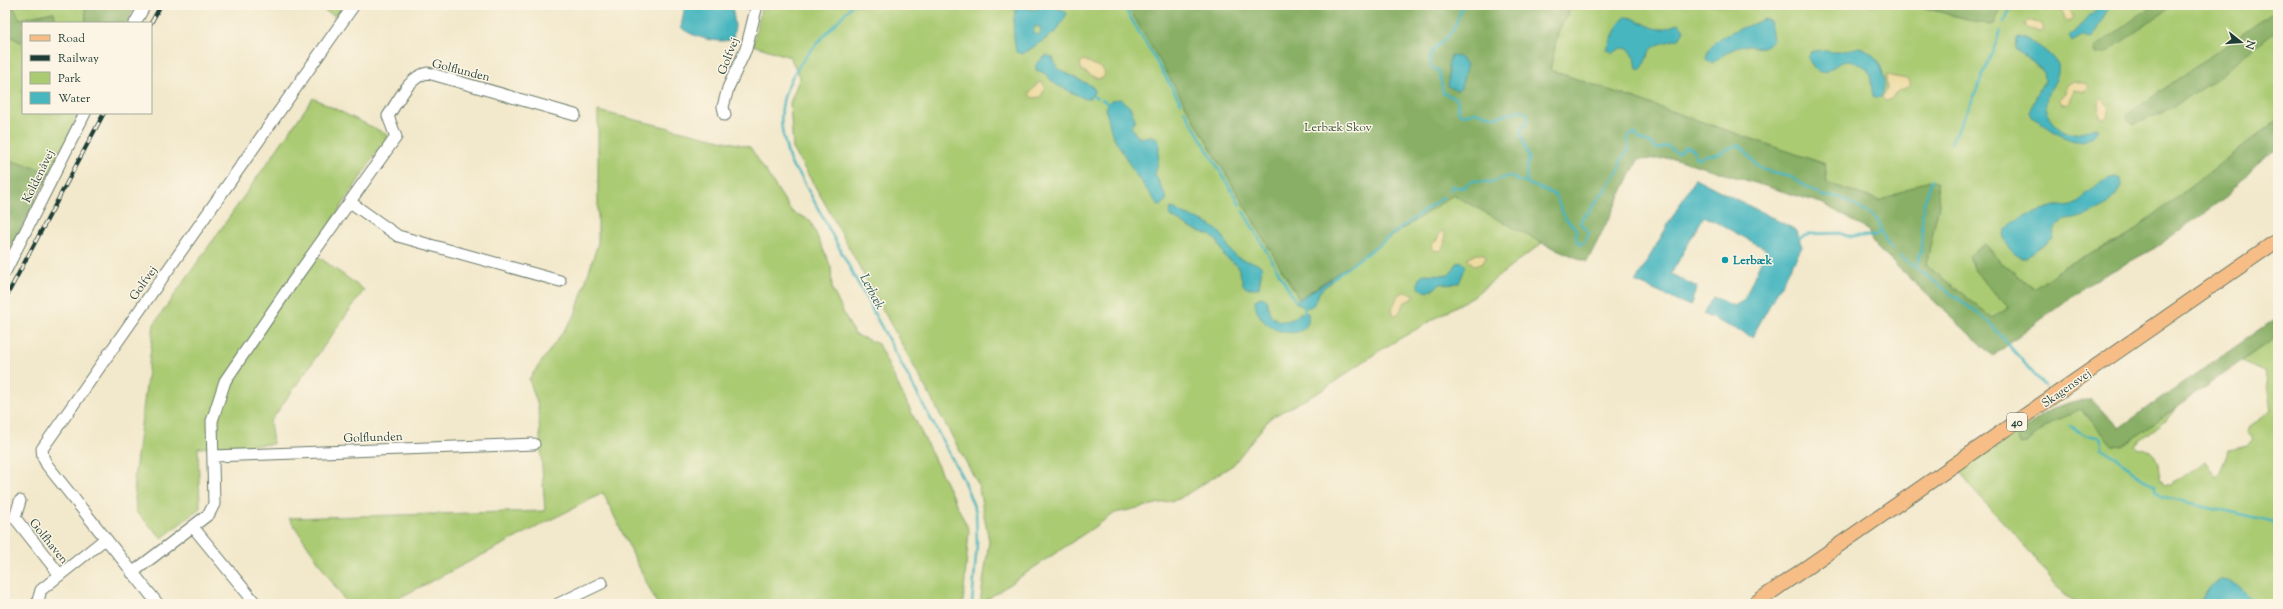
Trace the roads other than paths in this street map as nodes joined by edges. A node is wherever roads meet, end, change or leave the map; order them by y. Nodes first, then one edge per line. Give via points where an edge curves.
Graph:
1 (145, 5) edge
2 (354, 5) edge
3 (757, 5) edge
4 (136, 22) edge
5 (84, 114) edge
6 (575, 115) dead end
7 (725, 115) dead end
8 (350, 202) junction
9 (2278, 240) edge
10 (5, 272) edge
11 (560, 281) dead end
12 (534, 444) dead end
13 (214, 456) junction
14 (20, 501) dead end
15 (193, 528) junction
16 (105, 539) junction
17 (132, 573) junction
18 (60, 575) junction
19 (602, 583) dead end
20 (156, 603) edge
21 (37, 604) edge
22 (256, 604) edge
23 (558, 604) edge
24 (1754, 604) edge

1 - 4 street
2 - 16 street, Golfvej via 42,449 47,465
3 - 7 street, Golfvej via 746,49 723,107
5 - 10 street, Koldenåvej
6 - 8 street, Golflunden via 428,73 419,74 388,116 396,137
8 - 11 street via 398,236
8 - 13 street, Golflunden via 225,382 212,421
9 - 24 main road, Skagensvej / 40
12 - 13 street, Golflunden
13 - 15 street, Golflunden via 214,504 209,514
14 - 18 street, Golfhaven via 15,518
15 - 17 street
15 - 22 street
16 - 17 street, Golfvej
16 - 18 street, Golfhaven
17 - 20 street, Golfvej
18 - 21 street, Golfhaven via 41,590
19 - 23 street

